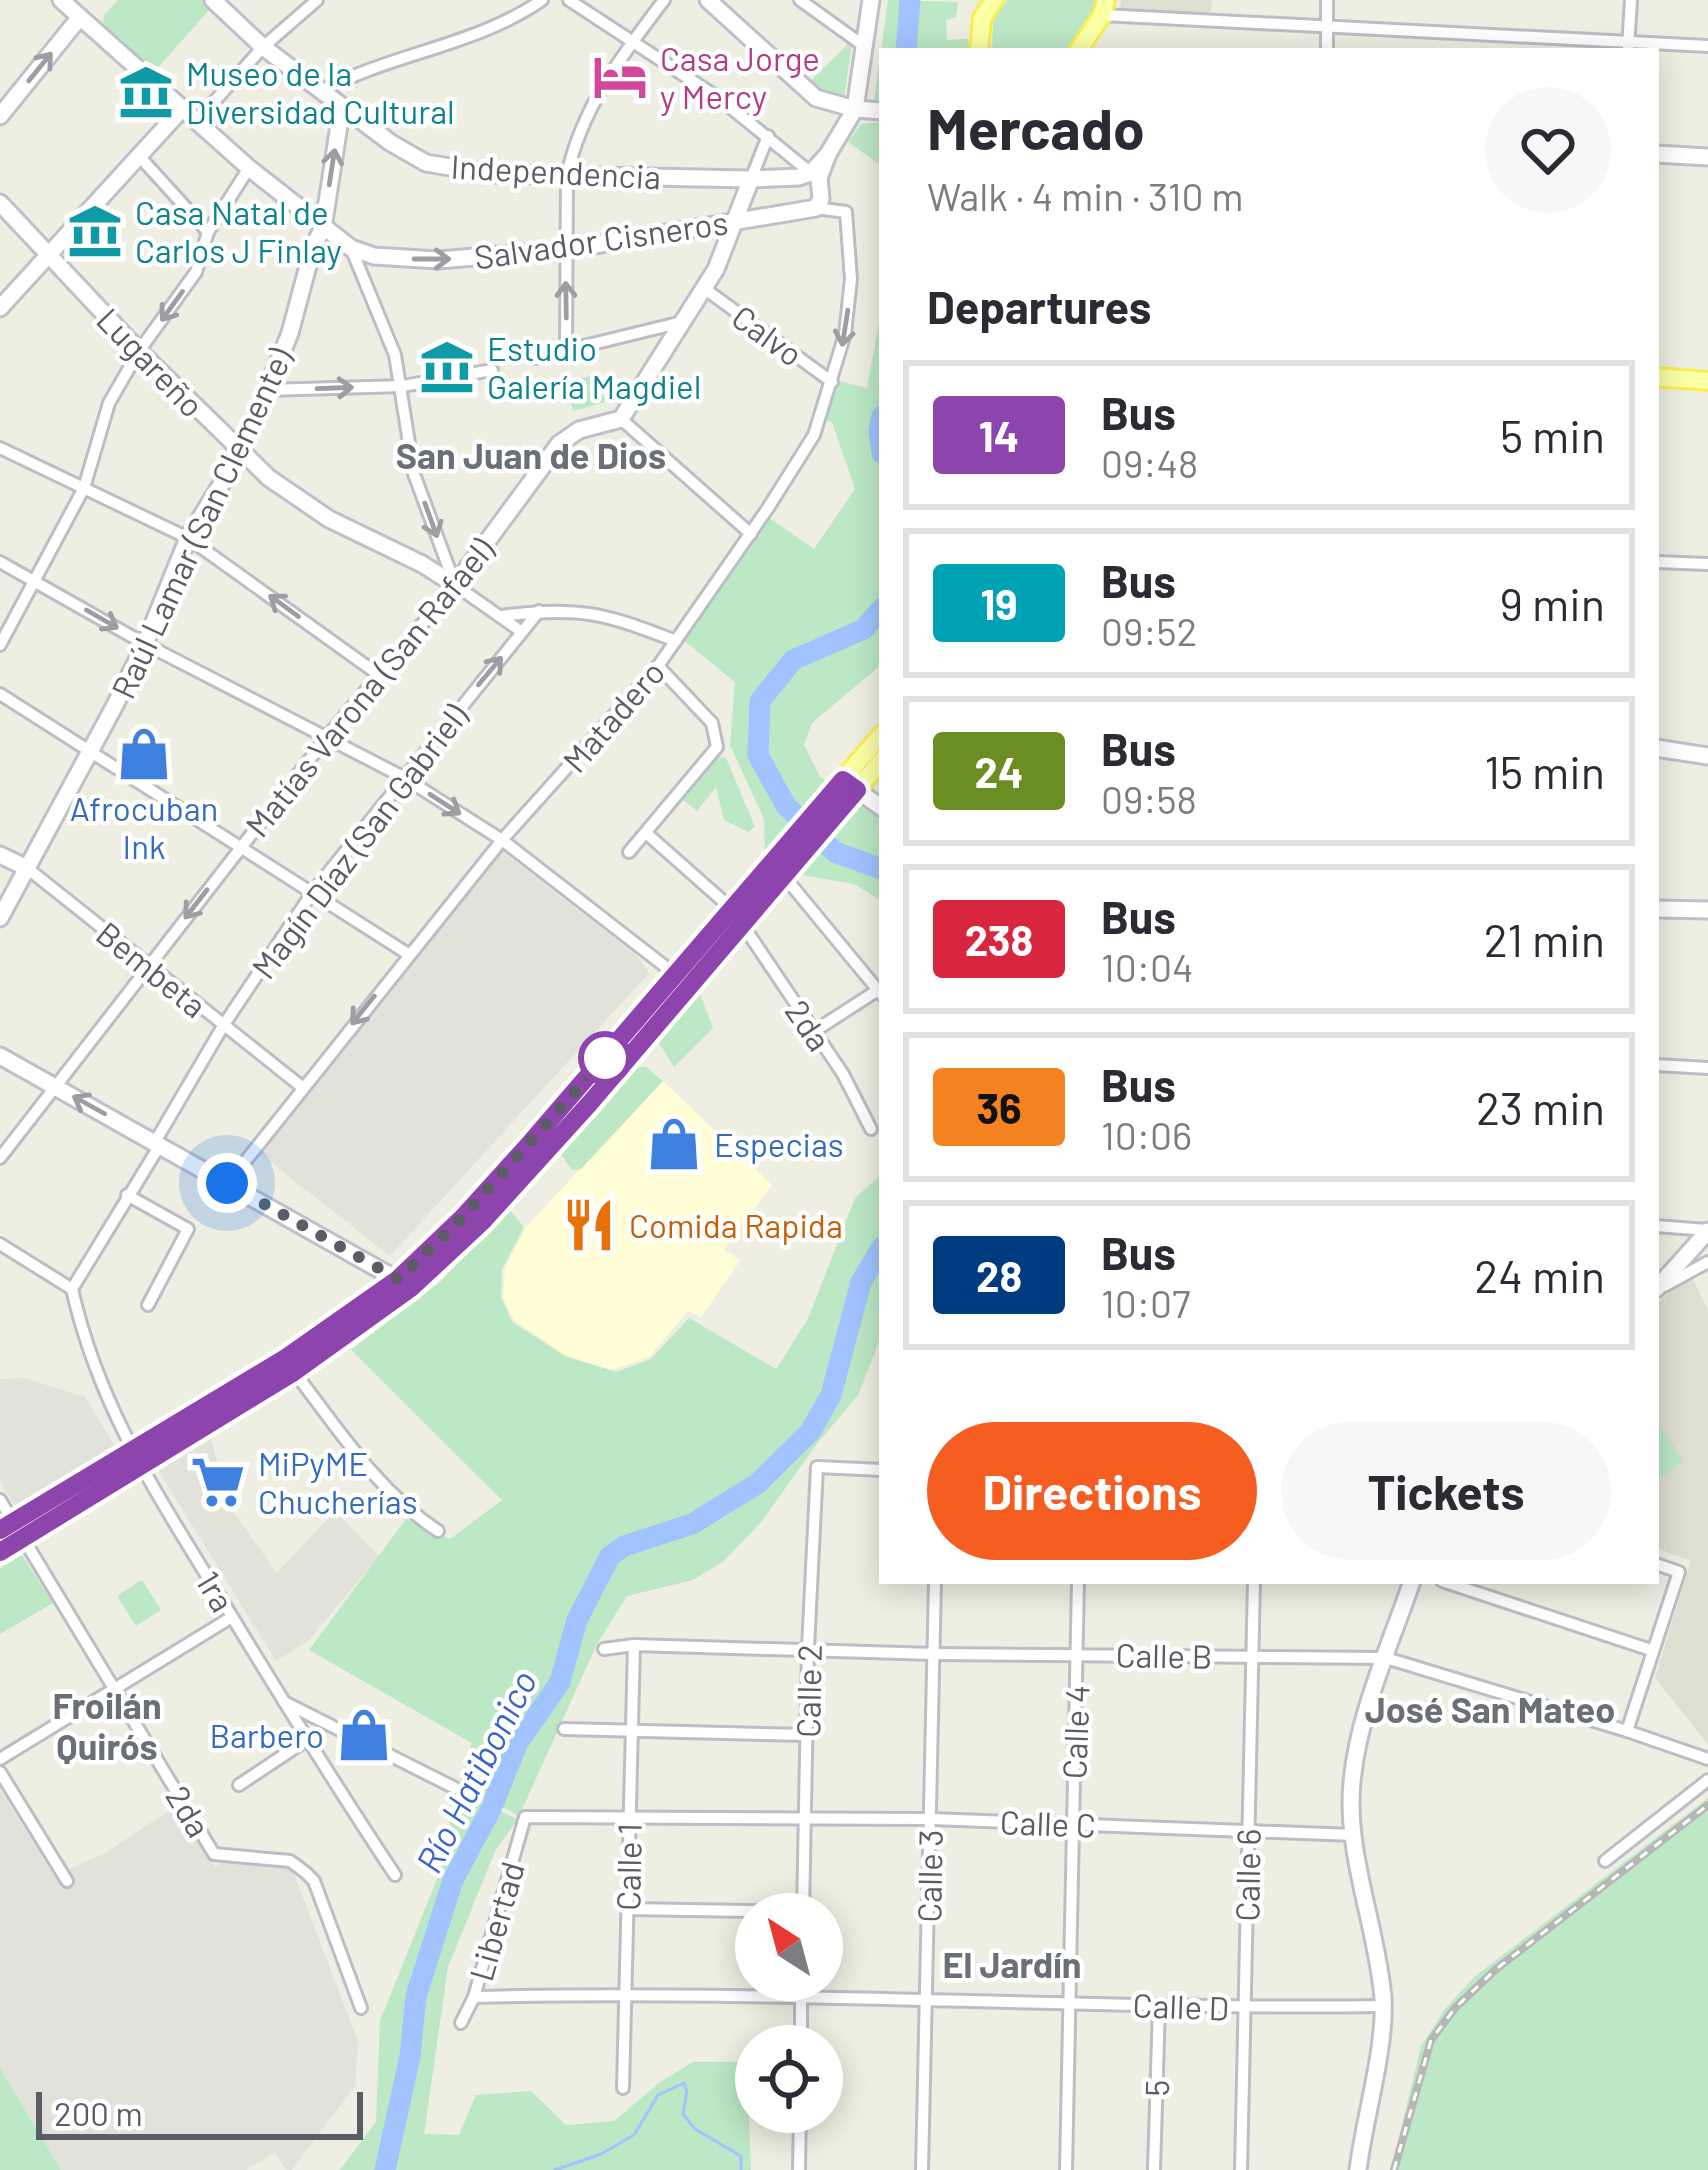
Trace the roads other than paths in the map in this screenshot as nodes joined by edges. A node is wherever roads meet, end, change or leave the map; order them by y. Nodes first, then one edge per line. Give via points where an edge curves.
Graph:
1 (61, 0) edge
2 (213, 0) edge
3 (317, 0) edge
4 (542, 0) edge
5 (569, 0) edge
6 (664, 0) edge
7 (708, 0) edge
8 (800, 0) edge
9 (871, 0) edge
10 (994, 0) edge
11 (1328, 0) edge
12 (1631, 0) edge
13 (1104, 8) edge
14 (80, 17) junction
15 (1328, 28) junction
16 (632, 42) junction
17 (864, 46) junction
18 (1708, 46) edge
19 (263, 47) junction
20 (980, 47) edge
21 (1080, 48) edge
22 (1327, 48) edge
23 (1628, 48) edge
24 (322, 92) junction
25 (816, 98) junction
26 (342, 106) junction
27 (855, 109) junction
28 (181, 110) junction
29 (879, 111) edge
30 (0, 116) edge
31 (196, 122) junction
32 (843, 128) junction
33 (768, 136) junction
34 (1659, 154) edge
35 (139, 156) junction
36 (1708, 157) edge
37 (249, 168) junction
38 (568, 176) junction
39 (815, 178) junction
40 (751, 179) junction
41 (0, 203) edge
42 (815, 208) junction
43 (731, 223) junction
44 (323, 228) junction
45 (208, 232) junction
46 (351, 248) junction
47 (566, 250) junction
48 (49, 254) junction
49 (705, 289) junction
50 (0, 308) edge
51 (685, 321) junction
52 (566, 350) junction
53 (139, 351) junction
54 (535, 358) dead end
55 (492, 370) dead end
56 (1659, 377) edge
57 (1708, 381) edge
58 (832, 382) junction
59 (403, 386) junction
60 (268, 390) junction
61 (621, 419) junction
62 (0, 448) edge
63 (240, 454) junction
64 (84, 488) junction
65 (751, 534) junction
66 (188, 538) junction
67 (0, 562) edge
68 (1659, 562) edge
69 (1708, 564) edge
70 (35, 580) junction
71 (455, 585) junction
72 (539, 611) junction
73 (501, 616) junction
74 (522, 632) junction
75 (676, 641) junction
76 (145, 644) junction
77 (0, 645) edge
78 (658, 666) junction
79 (379, 674) junction
80 (0, 694) edge
81 (327, 737) junction
82 (879, 739) edge
83 (1659, 748) edge
84 (91, 752) junction
85 (1708, 756) edge
86 (879, 762) edge
87 (403, 777) junction
88 (846, 790) junction
89 (879, 806) edge
90 (646, 833) junction
91 (502, 840) junction
92 (242, 846) junction
93 (629, 852) dead end
94 (0, 855) edge
95 (26, 868) junction
96 (782, 868) junction
97 (313, 893) junction
98 (1659, 909) edge
99 (1708, 910) edge
100 (736, 916) junction
101 (0, 919) edge
102 (408, 954) junction
103 (147, 967) junction
104 (682, 981) junction
105 (879, 991) edge
106 (879, 993) edge
107 (223, 1026) junction
108 (813, 1032) junction
109 (0, 1056) edge
110 (1659, 1065) edge
111 (1708, 1068) edge
112 (54, 1085) junction
113 (302, 1087) junction
114 (871, 1129) dead end
115 (157, 1143) junction
116 (0, 1159) edge
117 (227, 1183) junction
118 (127, 1195) junction
119 (1659, 1226) edge
120 (1708, 1231) edge
121 (0, 1244) edge
122 (1708, 1262) edge
123 (405, 1284) junction
124 (1659, 1287) edge
125 (1659, 1288) edge
126 (72, 1289) junction
127 (148, 1305) dead end
128 (289, 1366) junction
129 (135, 1459) junction
130 (879, 1470) edge
131 (0, 1500) edge
132 (12, 1530) edge
133 (438, 1531) dead end
134 (0, 1552) edge
135 (1659, 1565) edge
136 (935, 1584) edge
137 (1078, 1584) edge
138 (1254, 1584) edge
139 (1411, 1584) edge
140 (1451, 1584) edge
141 (232, 1617) junction
142 (634, 1646) junction
143 (604, 1648) dead end
144 (808, 1648) junction
145 (1652, 1650) junction
146 (933, 1654) junction
147 (1078, 1654) junction
148 (1251, 1655) junction
149 (1386, 1658) junction
150 (114, 1688) junction
151 (281, 1700) junction
152 (564, 1729) dead end
153 (1627, 1731) junction
154 (632, 1732) junction
155 (807, 1735) junction
156 (305, 1742) junction
157 (0, 1759) edge
158 (1708, 1760) edge
159 (0, 1772) edge
160 (1708, 1780) edge
161 (238, 1785) dead end
162 (455, 1788) dead end
163 (525, 1817) joint
164 (628, 1818) junction
165 (805, 1819) junction
166 (931, 1819) junction
167 (1072, 1823) junction
168 (1248, 1832) junction
169 (1354, 1834) junction
170 (1605, 1862) dead end
171 (395, 1875) dead end
172 (67, 1881) dead end
173 (803, 1893) edge
174 (628, 1909) junction
175 (735, 1911) edge
176 (626, 1993) junction
177 (735, 1995) edge
178 (474, 1997) junction
179 (843, 1998) edge
180 (926, 2000) junction
181 (1069, 2002) junction
182 (1159, 2005) junction
183 (1383, 2006) junction
184 (362, 2008) dead end
185 (1244, 2008) junction
186 (461, 2023) dead end
187 (623, 2088) dead end
188 (800, 2133) edge
189 (799, 2170) edge
190 (922, 2170) edge
191 (1066, 2170) edge
192 (1154, 2170) edge
193 (1241, 2170) edge
194 (1358, 2170) edge

1 - 14 street, Salvador Cisneros
2 - 19 street, Independencia
3 - 19 street
4 - 24 street
5 - 16 street
6 - 16 street
7 - 25 street
8 - 17 street
9 - 17 street
10 - 20 main road via 982,18
11 - 15 street
12 - 23 street
13 - 15 street
13 - 21 main road
14 - 28 street, Salvador Cisneros
30 -> 14 street
15 - 22 street
15 - 23 street
16 - 33 street
16 - 38 street via 591,105
17 - 27 street
18 - 23 street
19 - 24 street, Independencia
19 - 31 street
24 - 26 street, Independencia
25 - 27 street
25 - 32 street
26 - 38 street, Independencia via 426,163
44 -> 26 street, Raúl Lamar (San Clemente)
27 - 29 street
27 - 32 street
28 - 31 street, Salvador Cisneros
28 - 35 street
29 - 32 street
31 - 37 street, Salvador Cisneros
32 - 39 street
33 - 39 street
33 - 40 street
34 - 36 street
35 - 45 street
35 - 48 street
37 - 44 street, Salvador Cisneros
37 - 45 street
38 - 40 street, Independencia
38 - 47 street
39 - 40 street, Independencia
39 - 42 street
40 - 43 street
41 - 48 street, Lugareño
42 - 43 street, Salvador Cisneros
42 -> 58 street, Matadero via 846,212 851,279
43 - 47 street, Salvador Cisneros
43 - 49 street
44 - 46 street, Salvador Cisneros
44 - 60 street, Raúl Lamar (San Clemente)
45 -> 53 street via 196,272
46 -> 47 street, Salvador Cisneros via 438,260
46 - 59 street
52 -> 47 street
48 - 50 street
48 - 53 street, Lugareño
49 - 51 street
49 - 58 street, Calvo
51 - 52 street
51 - 61 street
52 - 54 street
53 - 63 street, Lugareño
53 - 64 street via 110,403
55 - 59 street
56 - 57 main road
58 - 65 street, Matadero via 814,435
60 -> 59 street
59 -> 71 street via 414,474
60 - 63 street, Raúl Lamar (San Clemente)
61 - 65 street
61 - 71 street, Matías Varona (San Rafael) via 559,444
62 - 64 street
63 - 66 street, Raúl Lamar (San Clemente)
63 - 71 street, Lugareño via 329,519
64 - 66 street
64 - 70 street
65 - 75 street, Matadero
66 - 76 street, Raúl Lamar (San Clemente)
79 -> 66 street
67 - 70 street
68 - 69 street
70 -> 76 street
70 - 77 street
71 - 73 street, Lugareño
71 - 79 street, Matías Varona (San Rafael)
72 - 73 street
72 - 74 street, Magín Díaz (San Gabriel)
72 - 75 street via 607,614
73 - 74 street, Lugareño
87 -> 74 street, Magín Díaz (San Gabriel)
75 - 78 street, Matadero
76 - 81 street
76 - 84 street, Raúl Lamar (San Clemente)
78 - 90 street via 712,723 717,747
78 - 91 street, Matadero
79 - 81 street, Matías Varona (San Rafael)
80 - 84 street
81 - 87 street
81 - 92 street, Matías Varona (San Rafael)
82 - 88 main road
83 - 85 street
84 - 92 street
84 - 95 street, Raúl Lamar (San Clemente)
86 - 88 main road
87 -> 91 street
87 - 97 street, Magín Díaz (San Gabriel)
88 - 89 street
88 - 96 main road
90 - 93 street
90 - 100 street, 2da
91 - 102 street, Matadero
91 - 104 street
92 - 97 street
92 -> 103 street, Matías Varona (San Rafael)
94 - 95 street, Bembeta
95 - 101 street, Raúl Lamar (San Clemente)
95 - 103 street, Bembeta
96 - 100 main road
96 - 105 street
97 - 102 street
97 - 107 street, Magín Díaz (San Gabriel)
98 - 99 street
100 - 104 main road
100 - 108 street, 2da
102 -> 113 street, Matadero
103 - 107 street, Bembeta
103 - 112 street, Matías Varona (San Rafael)
104 - 123 main road via 538,1148
106 - 108 street
107 - 113 street, Bembeta
107 - 115 street, Magín Díaz (San Gabriel)
108 - 114 street, 2da
109 - 112 street
110 - 111 street
115 -> 112 street
112 - 116 street, Matías Varona (San Rafael)
113 - 117 street, Matadero
115 - 117 street
115 - 118 street, Magín Díaz (San Gabriel)
117 - 123 street
118 - 126 street, Magín Díaz (San Gabriel)
118 - 127 street via 188,1229
119 - 120 street
120 - 124 street
121 - 126 street
122 - 125 street
123 - 128 main road
126 - 129 street, 1ra via 97,1376
128 - 129 main road
128 - 133 street via 386,1487
129 - 132 main road
129 - 141 street, 1ra
130 - 144 street, Calle 2 via 818,1467
131 - 132 street, 2da
132 - 134 main road
132 - 150 street, 2da
135 - 145 street via 1679,1572
136 - 146 street, Calle 3
137 - 147 street, Calle 4
138 - 148 street, Calle 6
139 - 149 street
140 - 145 street
141 - 150 street
141 - 151 street, 1ra
142 - 143 street, Calle B
142 - 144 street, Calle B
142 - 154 street, Calle 1
144 - 146 street, Calle B
144 - 155 street, Calle 2
145 - 153 street
146 - 147 street, Calle B
146 - 166 street, Calle 3
147 - 148 street, Calle B
147 - 167 street, Calle 4
148 - 149 street, Calle B
148 - 168 street, Calle 6
149 - 153 street, Calle B
149 - 169 street via 1356,1747
150 - 157 street
150 - 184 street, 2da via 214,1854 290,1861 314,1881
151 - 156 street, 1ra
151 - 162 street
152 - 154 street
153 - 158 street, Calle B
154 - 155 street
154 - 164 street, Calle 1
155 - 165 street, Calle 2
156 - 161 street
156 - 171 street, 1ra
159 - 172 street
160 - 170 street
163 - 164 street, Calle C
163 - 178 street, Libertad
164 - 165 street, Calle C
164 - 174 street, Calle 1
165 - 166 street, Calle C
165 - 173 street, Calle 2
166 - 167 street, Calle C
166 - 180 street, Calle 3
167 - 168 street, Calle C
167 - 181 street, Calle 4
168 - 169 street, Calle C
168 - 185 street, Calle 6
169 - 183 street
174 - 175 street
174 - 176 street, Calle 1
176 - 177 street, Calle D
176 - 178 street, Calle D
176 - 187 street, Calle 1
178 - 186 street, Libertad
179 - 180 street, Calle D
180 - 181 street, Calle D
180 - 190 street, Calle 3
181 - 182 street, Calle D
181 - 191 street, Calle 4
182 - 185 street, Calle D
182 - 192 street, 5
183 - 185 street, Calle D
183 - 194 street
185 - 193 street, Calle 6
188 - 189 street

